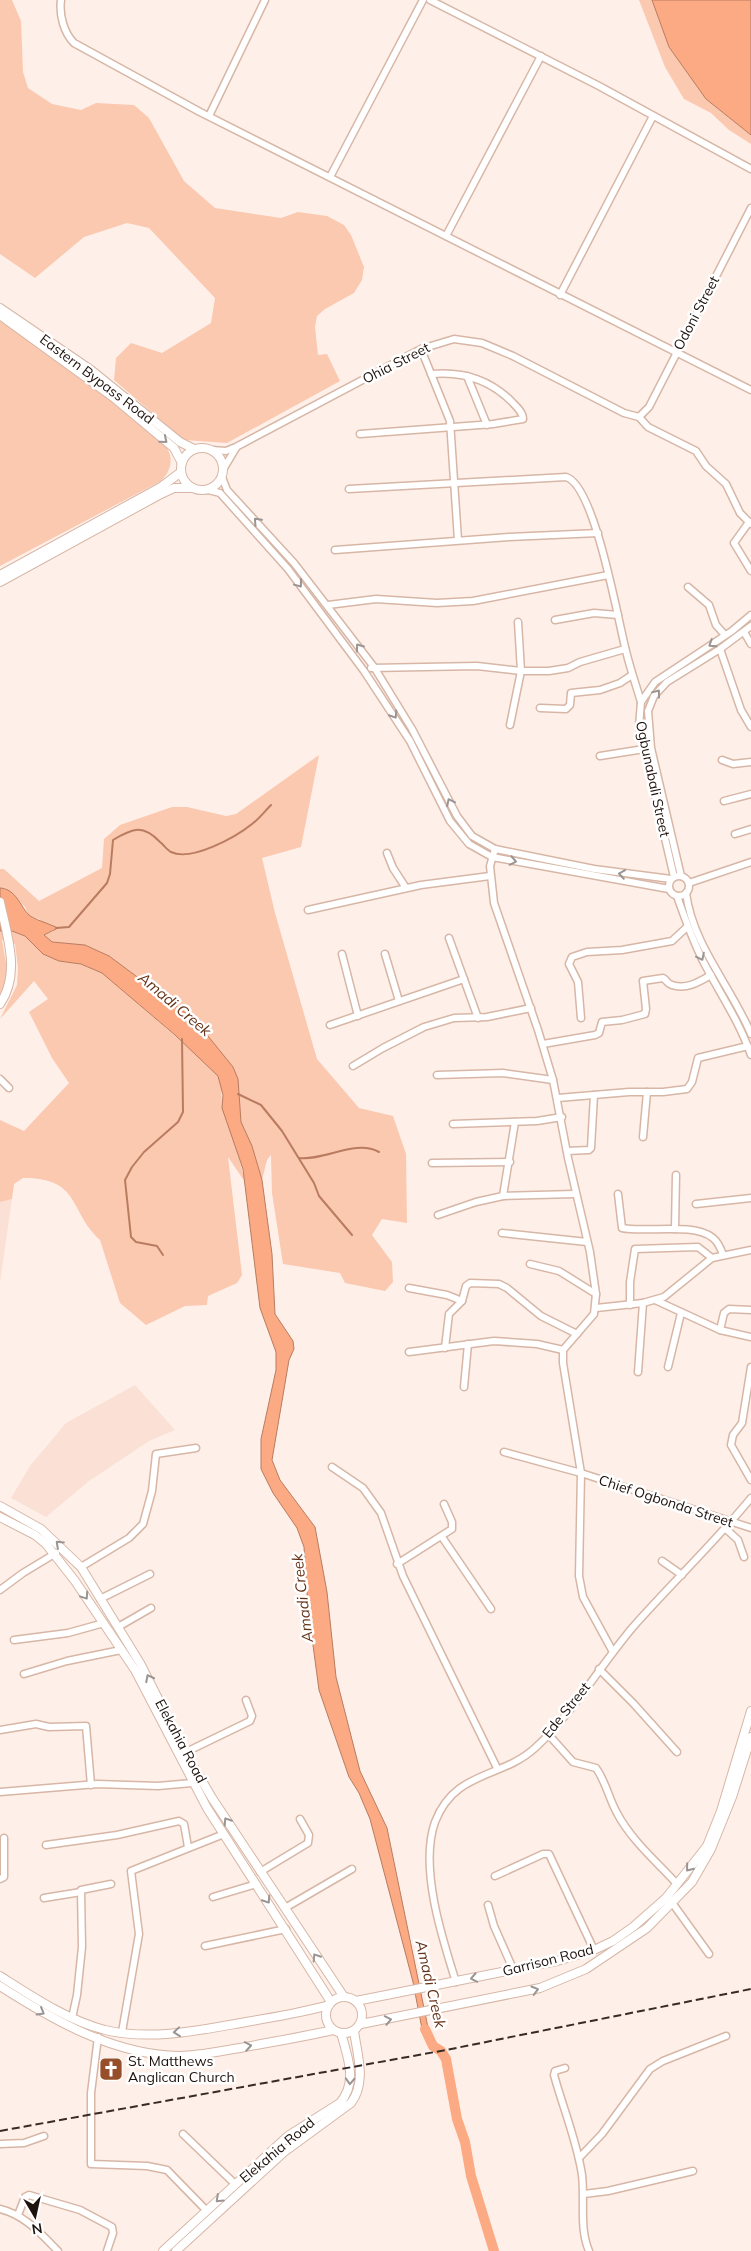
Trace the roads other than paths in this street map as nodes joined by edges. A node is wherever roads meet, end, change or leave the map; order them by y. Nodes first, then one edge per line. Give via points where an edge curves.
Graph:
1 (61, 0) edge
2 (265, 0) edge
3 (423, 0) edge
4 (430, 0) edge
5 (541, 56) junction
6 (209, 116) junction
7 (653, 116) junction
8 (751, 169) edge
9 (330, 177) junction
10 (751, 208) edge
11 (446, 236) junction
12 (560, 295) junction
13 (0, 308) edge
14 (0, 315) edge
15 (421, 349) junction
16 (676, 352) junction
17 (431, 374) junction
18 (467, 376) junction
19 (751, 390) edge
20 (639, 417) junction
21 (487, 425) junction
22 (451, 428) junction
23 (360, 434) dead end
24 (236, 447) junction
25 (194, 449) junction
26 (212, 450) junction
27 (182, 463) junction
28 (224, 468) junction
29 (181, 472) junction
30 (222, 477) junction
31 (454, 483) junction
32 (192, 488) junction
33 (349, 489) dead end
34 (208, 490) junction
35 (750, 523) edge
36 (598, 533) junction
37 (458, 540) junction
38 (335, 550) dead end
39 (294, 563) junction
40 (288, 569) junction
41 (751, 571) edge
42 (0, 575) edge
43 (608, 575) junction
44 (0, 582) edge
45 (688, 587) dead end
46 (328, 605) junction
47 (618, 614) junction
48 (751, 615) edge
49 (555, 620) dead end
50 (518, 622) dead end
51 (751, 626) edge
52 (744, 632) junction
53 (725, 635) junction
54 (751, 644) edge
55 (625, 649) junction
56 (720, 649) junction
57 (374, 667) junction
58 (364, 670) junction
59 (522, 671) junction
60 (632, 675) junction
61 (637, 685) junction
62 (650, 688) junction
63 (641, 702) junction
64 (540, 708) dead end
65 (510, 725) dead end
66 (751, 727) edge
67 (644, 750) junction
68 (600, 756) dead end
69 (722, 760) dead end
70 (751, 762) edge
71 (751, 794) edge
72 (724, 801) dead end
73 (751, 829) edge
74 (735, 834) dead end
75 (495, 849) junction
76 (387, 853) dead end
77 (492, 857) junction
78 (751, 862) edge
79 (490, 876) junction
80 (675, 877) junction
81 (688, 883) junction
82 (406, 888) junction
83 (669, 889) junction
84 (686, 893) junction
85 (677, 896) junction
86 (0, 902) edge
87 (308, 910) dead end
88 (687, 927) junction
89 (449, 938) dead end
90 (342, 954) dead end
91 (385, 954) dead end
92 (711, 975) junction
93 (464, 979) junction
94 (399, 1001) junction
95 (0, 1004) edge
96 (531, 1008) junction
97 (358, 1016) junction
98 (478, 1018) junction
99 (581, 1018) dead end
100 (330, 1025) dead end
101 (751, 1034) edge
102 (542, 1044) junction
103 (750, 1049) edge
104 (354, 1066) dead end
105 (437, 1075) dead end
106 (0, 1079) edge
107 (553, 1080) junction
108 (9, 1088) dead end
109 (647, 1092) junction
110 (594, 1095) junction
111 (558, 1098) junction
112 (562, 1117) junction
113 (515, 1122) junction
114 (453, 1124) dead end
115 (643, 1137) dead end
116 (567, 1151) junction
117 (510, 1162) junction
118 (432, 1163) dead end
119 (676, 1175) dead end
120 (575, 1194) junction
121 (618, 1194) dead end
122 (503, 1196) junction
123 (751, 1198) edge
124 (696, 1204) dead end
125 (438, 1215) dead end
126 (675, 1230) junction
127 (502, 1233) dead end
128 (587, 1242) junction
129 (751, 1250) edge
130 (723, 1255) junction
131 (712, 1258) junction
132 (530, 1264) dead end
133 (409, 1288) dead end
134 (596, 1294) junction
135 (655, 1300) junction
136 (462, 1301) junction
137 (643, 1303) junction
138 (630, 1305) junction
139 (596, 1308) junction
140 (751, 1310) edge
141 (681, 1313) junction
142 (720, 1330) junction
143 (577, 1334) junction
144 (751, 1337) edge
145 (468, 1344) junction
146 (445, 1348) junction
147 (563, 1350) junction
148 (409, 1352) dead end
149 (668, 1367) dead end
150 (751, 1368) edge
151 (638, 1372) dead end
152 (464, 1387) dead end
153 (748, 1396) edge
154 (196, 1448) dead end
155 (504, 1452) dead end
156 (332, 1467) dead end
157 (581, 1473) junction
158 (751, 1480) edge
159 (751, 1498) edge
160 (444, 1504) dead end
161 (0, 1506) edge
162 (0, 1517) edge
163 (731, 1522) junction
164 (751, 1528) edge
165 (726, 1529) junction
166 (442, 1537) junction
167 (56, 1553) junction
168 (744, 1557) dead end
169 (662, 1561) dead end
170 (398, 1564) junction
171 (81, 1567) junction
172 (150, 1574) dead end
173 (682, 1575) junction
174 (0, 1590) edge
175 (100, 1599) junction
176 (151, 1608) dead end
177 (491, 1609) dead end
178 (104, 1623) junction
179 (118, 1627) junction
180 (14, 1640) dead end
181 (122, 1650) junction
182 (613, 1652) junction
183 (599, 1670) junction
184 (24, 1674) dead end
185 (246, 1700) dead end
186 (751, 1710) edge
187 (0, 1730) edge
188 (548, 1734) junction
189 (751, 1737) edge
190 (186, 1752) junction
191 (677, 1752) dead end
192 (497, 1768) junction
193 (192, 1783) junction
194 (90, 1785) junction
195 (0, 1792) edge
196 (300, 1819) dead end
197 (224, 1834) junction
198 (4, 1838) dead end
199 (46, 1845) dead end
200 (188, 1847) junction
201 (352, 1869) dead end
202 (260, 1872) junction
203 (495, 1876) dead end
204 (0, 1879) edge
205 (111, 1884) dead end
206 (256, 1884) junction
207 (677, 1884) junction
208 (80, 1892) junction
209 (213, 1897) dead end
210 (44, 1898) dead end
211 (673, 1904) junction
212 (488, 1905) dead end
213 (285, 1908) junction
214 (286, 1929) junction
215 (205, 1946) dead end
216 (594, 1950) junction
217 (709, 1954) dead end
218 (513, 1970) junction
219 (0, 1976) edge
220 (456, 1982) junction
221 (0, 1986) edge
222 (344, 1996) junction
223 (356, 2001) junction
224 (330, 2004) junction
225 (72, 2018) junction
226 (361, 2024) junction
227 (333, 2030) junction
228 (354, 2031) junction
229 (122, 2032) junction
230 (341, 2033) junction
231 (726, 2036) dead end
232 (98, 2037) junction
233 (565, 2068) dead end
234 (183, 2134) dead end
235 (44, 2136) dead end
236 (0, 2144) edge
237 (579, 2158) junction
238 (693, 2171) dead end
239 (235, 2184) junction
240 (584, 2194) junction
241 (0, 2209) edge
242 (207, 2211) junction
243 (18, 2215) junction
244 (58, 2251) edge
245 (107, 2251) edge
246 (163, 2251) edge
247 (176, 2251) edge
248 (589, 2251) edge

1 - 6 street via 66,31 74,44
2 - 6 street
3 - 9 street
4 - 5 street
5 - 7 street
5 - 11 street
6 - 9 street
7 - 8 street
7 - 12 street
9 - 11 street
10 - 16 street, Odoni Street
11 - 12 street
12 - 16 street
13 - 25 main road, Eastern Bypass Road via 91,370 180,442
14 -> 27 main road, Eastern Bypass Road via 113,397 174,448
15 - 17 street
15 - 20 street, Ohia Street via 454,339 482,342 624,413
15 - 24 street, Ohia Street
16 - 19 street
16 - 20 street, Odoni Street via 649,407
17 - 18 street
17 - 22 street
18 - 21 street
18 - 21 street via 501,391 523,416 522,421
20 - 35 street, Ohia Street via 648,427 696,451 706,466 726,484 740,513
21 - 22 street
22 - 23 street
22 - 31 street
24 - 26 street, Ohia Street via 226,452
24 - 28 street
25 - 26 main road
25 - 27 main road
26 - 28 main road
27 - 29 main road
28 - 30 main road
29 - 32 main road
29 - 42 main road via 161,488
30 - 34 main road
39 -> 30 street via 227,490
31 - 33 street
31 - 36 street via 568,477 579,490
31 - 37 street
32 - 34 main road
32 - 44 main road via 174,488 159,495
34 - 40 street via 220,493
35 - 41 street via 734,543
36 - 37 street
36 - 43 street
37 - 38 street
39 - 40 street
39 - 46 street
40 -> 58 street
43 - 46 street via 473,601 437,603 376,599
43 - 47 street
45 - 53 street via 709,605 716,625
57 -> 46 street
47 - 49 street via 594,613
47 - 55 street
48 - 53 street, Ogbunabali Street
50 - 59 street
51 - 52 street, Ogbunabali Street
52 - 54 street
52 - 56 street, Ogbunabali Street
53 -> 62 street, Ogbunabali Street via 666,672
55 - 59 street via 563,669
55 - 60 street
56 - 66 street via 741,710
80 -> 56 street, Ogbunabali Street via 651,748 648,711 654,696 667,682
57 - 58 street
57 - 59 street via 477,666
75 -> 57 street via 480,842 464,828 412,729
58 -> 77 street via 410,741 450,821 469,844
59 - 65 street
60 - 61 street
60 - 64 street via 600,690 571,693 570,705 566,709
61 - 62 street
61 - 63 street
62 - 63 street, Ogbunabali Street
63 - 67 street, Ogbunabali Street via 639,726
67 - 68 street
67 - 80 street, Ogbunabali Street
69 - 70 street via 733,764
71 - 72 street
73 - 74 street
75 - 77 street
80 -> 75 street via 594,869
76 - 82 street
77 - 79 street
77 -> 83 street
78 - 81 street
79 - 82 street
79 - 96 street via 494,903
80 - 81 street
80 - 83 street
81 - 84 street
82 - 87 street
83 - 85 street
84 - 85 street
84 - 101 street via 689,912 706,950
85 - 88 street
86 - 95 main road via 12,979
88 -> 92 street
88 - 99 street via 672,941 622,950 587,952 572,957 569,964 578,982
89 - 93 street
90 - 97 street
91 - 94 street
92 - 102 street via 695,984 682,986 670,985 664,978 643,981 645,1014 602,1022 595,1035
92 - 103 street via 740,1024
93 - 94 street
93 - 98 street
94 - 97 street
96 - 98 street
96 - 102 street
97 - 100 street
98 - 104 street via 454,1018 424,1027
102 - 107 street
103 - 109 street via 698,1058 687,1089
105 - 107 street via 503,1073
106 - 108 street
107 - 111 street
109 - 110 street
109 - 115 street
110 - 111 street
110 - 116 street via 591,1148
111 - 112 street
112 - 113 street
112 - 116 street
113 - 114 street
113 - 117 street
116 - 120 street
117 - 118 street
117 - 122 street
119 - 126 street
120 - 122 street
120 - 128 street
121 - 126 street via 622,1228
122 - 125 street
123 - 124 street
126 - 130 street via 709,1235 718,1243
127 - 128 street
128 - 134 street
129 - 130 street
130 - 131 street
131 - 135 street via 664,1297
131 - 138 street via 698,1247 635,1248
132 - 134 street via 559,1271
133 - 136 street
134 - 139 street
135 - 137 street
135 - 141 street
136 - 143 street via 468,1284 500,1284 541,1316
136 - 146 street via 449,1314
137 - 138 street
137 - 151 street
138 - 139 street
139 - 143 street
140 - 142 street via 729,1309 724,1313
141 - 142 street
141 - 149 street
142 - 144 street
143 - 147 street
145 - 146 street
145 - 147 street via 512,1341
145 - 152 street
146 - 148 street
147 - 157 street
150 - 153 street
153 - 158 street via 742,1423 733,1435 731,1445
154 - 171 street via 156,1454 152,1491 143,1524 129,1538
155 - 157 street, Chief Ogbonda Street
156 - 170 street via 371,1497 387,1526
157 - 163 street, Chief Ogbonda Street
157 - 182 street via 579,1576 583,1597
159 - 163 street, Ede Street
160 - 166 street via 453,1526
171 -> 161 main road, Elekahia Road via 42,1529
162 - 167 main road, Elekahia Road via 35,1535
163 - 164 street, Chief Ogbonda Street
163 - 165 street, Ede Street
165 - 168 street via 738,1540
165 - 173 street, Ede Street
166 - 170 street
166 - 177 street
167 - 174 street
167 -> 178 main road, Elekahia Road
169 - 173 street
170 - 192 street
171 - 175 main road, Elekahia Road
172 - 175 street
173 - 182 street, Ede Street
175 - 179 main road, Elekahia Road
176 - 179 street
178 - 180 street via 68,1633
178 - 181 main road, Elekahia Road
190 -> 179 main road, Elekahia Road
181 - 184 street via 66,1661
181 - 193 main road, Elekahia Road via 144,1686
182 - 183 street, Ede Street
183 - 188 street, Ede Street
183 - 191 street
185 - 190 street via 252,1716 250,1721
186 -> 207 main road, Garrison Road via 707,1846
187 - 194 street via 36,1724 86,1726
188 - 192 street, Ede Street via 523,1757
188 - 207 street via 573,1762 596,1768 618,1815
189 - 211 main road, Garrison Road via 711,1849 692,1882
202 -> 190 main road, Elekahia Road
192 - 220 street, Ede Street via 464,1785 447,1800 431,1838 431,1881
193 - 194 street
193 - 197 main road, Elekahia Road
194 - 195 street
196 - 202 street via 309,1835 308,1843
197 - 200 street
197 - 206 main road, Elekahia Road
198 - 204 street via 6,1871
199 - 200 street via 179,1821 184,1824
200 - 229 street via 130,1872 140,1934
201 - 213 street
202 - 213 main road, Elekahia Road
203 - 216 street via 548,1854
205 - 208 street
206 - 209 street
206 -> 214 main road, Elekahia Road
207 - 216 main road, Garrison Road via 651,1912 613,1941
208 - 210 street
208 - 225 street via 82,1947
211 - 217 street
226 -> 211 main road, Garrison Road via 517,1995 561,1981 606,1957 647,1928
212 - 218 street
222 -> 213 main road, Elekahia Road
214 - 215 street
214 - 224 main road, Elekahia Road
216 - 218 main road, Garrison Road
218 -> 220 main road, Garrison Road
219 - 225 main road
220 - 223 main road, Garrison Road
221 -> 232 main road via 47,2015
222 - 223 main road
222 - 224 main road
223 - 226 main road via 363,2012
224 - 227 main road via 326,2018
224 -> 229 main road via 288,2015 195,2031
225 - 229 main road
226 - 228 main road
227 - 230 main road
232 -> 227 main road via 155,2053 190,2056
228 - 230 main road
228 - 247 main road, Elekahia Road via 360,2078 357,2094 351,2103 284,2152
230 -> 239 main road, Elekahia Road via 351,2073 346,2096 288,2136
231 - 237 street via 650,2069 602,2134
232 - 242 street via 91,2093 91,2164 167,2170
233 - 237 street via 555,2071 554,2075
234 - 239 street
235 - 236 street via 24,2143
237 - 240 street
238 - 240 street
239 -> 242 main road, Elekahia Road
240 - 248 street via 584,2235
241 - 243 street
242 - 246 main road, Elekahia Road
243 - 244 street
243 - 245 street via 25,2197 29,2195 80,2210 112,2227

